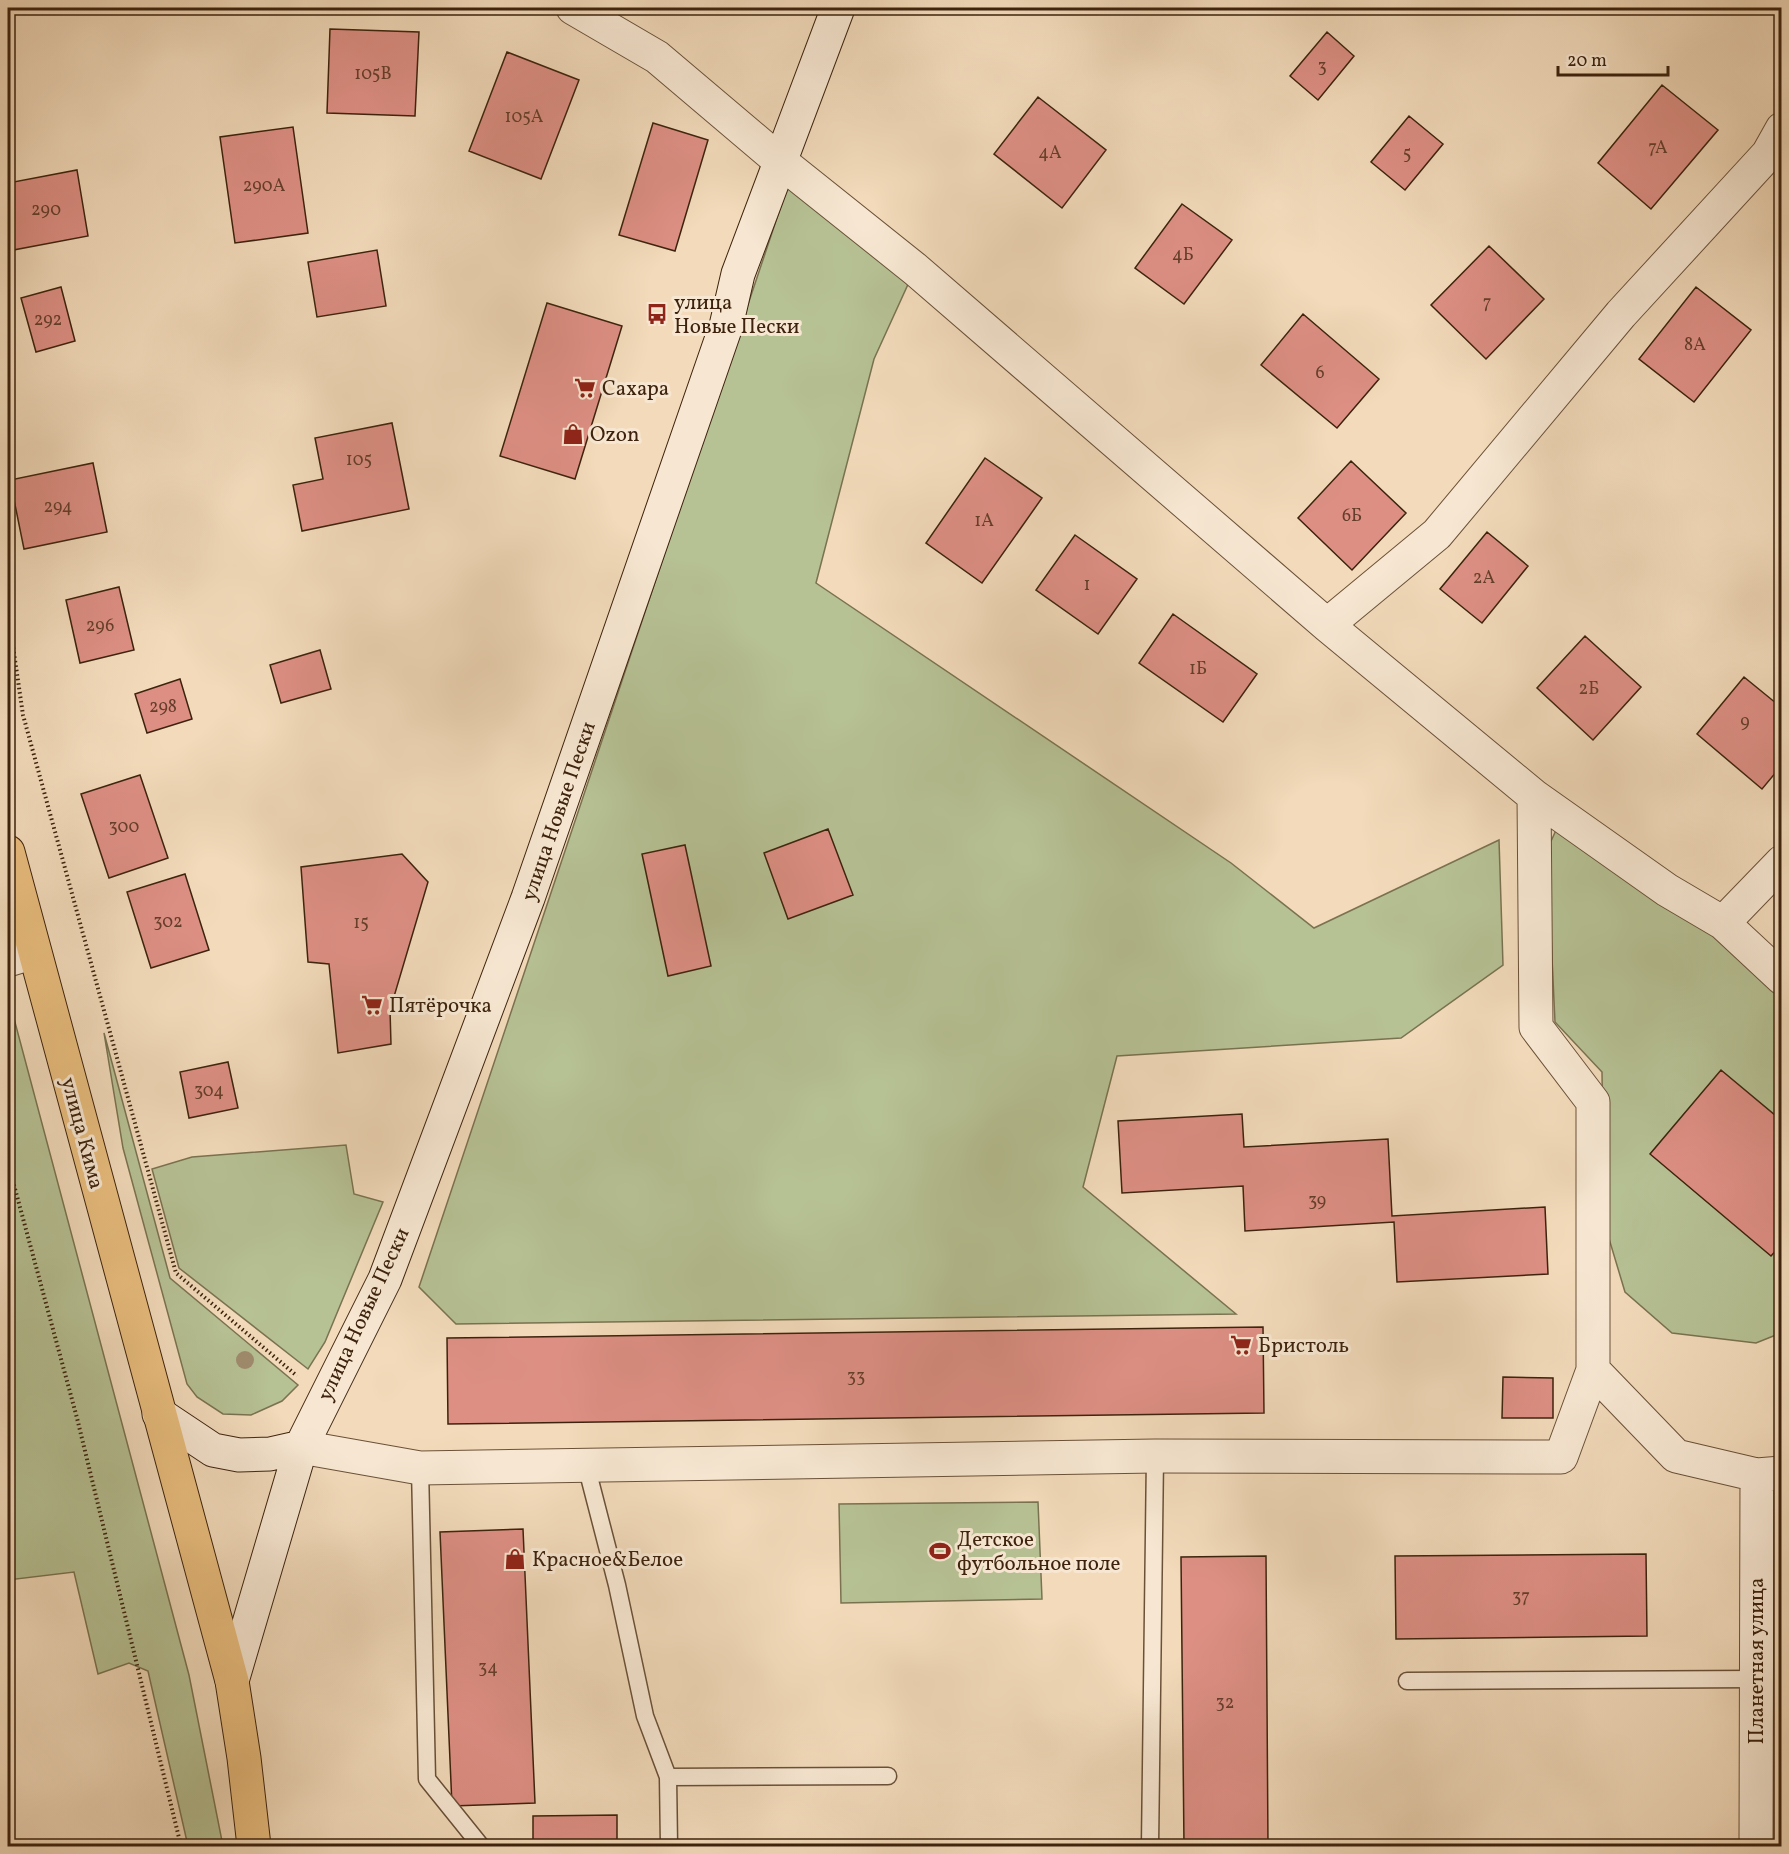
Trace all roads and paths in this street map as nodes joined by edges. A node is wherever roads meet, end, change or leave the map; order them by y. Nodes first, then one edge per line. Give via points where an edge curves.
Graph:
1 (573, 8) edge
2 (838, 8) edge
3 (1782, 129) edge
4 (781, 162) junction
5 (8, 612) edge
6 (1327, 625) junction
7 (1534, 796) junction
8 (8, 852) edge
9 (1782, 861) edge
10 (1723, 922) junction
11 (21, 956) edge
12 (1782, 978) edge
13 (8, 1162) edge
14 (1593, 1370) junction
15 (325, 1399) junction
16 (159, 1414) junction
17 (301, 1447) junction
18 (1155, 1456) junction
19 (585, 1465) junction
20 (420, 1468) junction
21 (1769, 1474) edge
22 (1756, 1679) junction
23 (232, 1681) junction
24 (1407, 1681) dead end
25 (888, 1776) dead end
26 (668, 1778) junction
27 (181, 1846) edge
28 (254, 1846) edge
29 (481, 1846) edge
30 (669, 1846) edge
31 (1150, 1846) edge
32 (1756, 1846) edge

1 - 4 street via 657,57
2 - 4 street, улица Новые Пески
3 - 6 street via 1768,154 1621,314 1437,534
4 - 6 street via 915,269
4 - 15 street, улица Новые Пески via 738,274 722,337 528,898 385,1279
5 - 15 path via 23,715 176,1273
6 - 7 street
7 - 10 street via 1667,890
7 - 14 street via 1536,1027 1593,1102
8 - 11 main road, улица Кима
9 - 10 street
10 - 12 street
11 - 16 main road, улица Кима
13 - 27 path via 80,1430
14 - 18 street via 1561,1457
14 - 21 street via 1676,1456
15 - 17 street, улица Новые Пески
16 - 17 street via 213,1450 239,1455 270,1454
16 - 23 main road, улица Кима
17 - 20 street
17 - 23 street, улица Новые Пески
18 - 19 street
18 - 31 lane
19 - 20 street
19 - 26 lane via 617,1585 645,1716
20 - 29 lane via 427,1779
21 - 22 street, Планетная улица
22 - 24 lane
22 - 32 street, Планетная улица
23 - 28 main road, улица Кима
25 - 26 lane
26 - 30 lane

